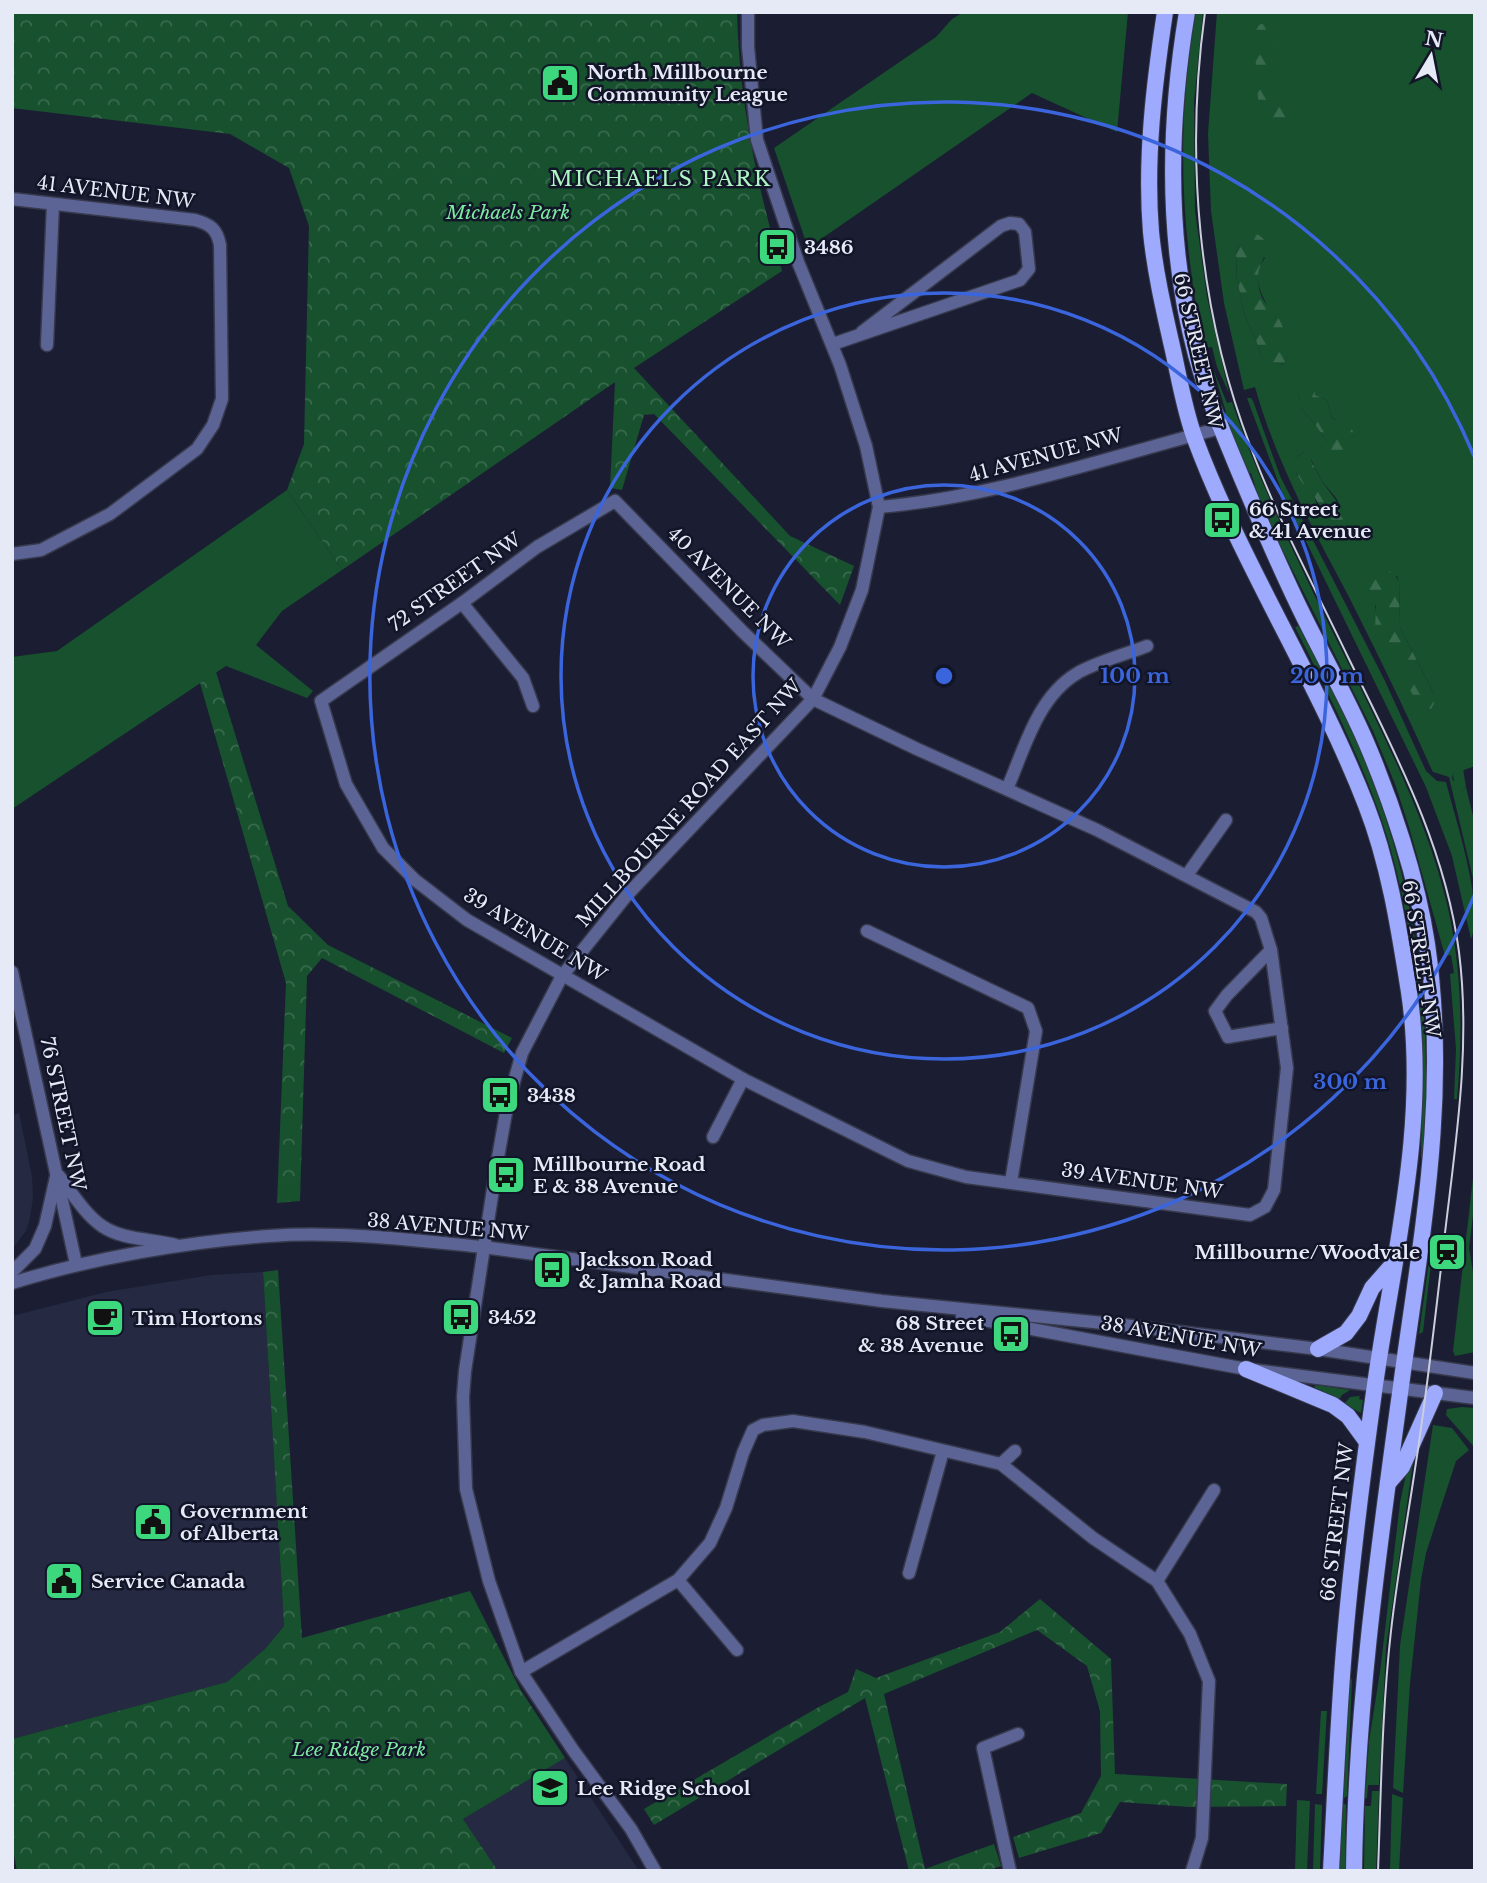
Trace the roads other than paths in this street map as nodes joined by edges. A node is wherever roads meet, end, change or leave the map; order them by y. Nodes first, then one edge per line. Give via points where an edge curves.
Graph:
1 (748, 12) edge
2 (1165, 12) edge
3 (1187, 12) edge
4 (12, 199) edge
5 (53, 204) junction
6 (862, 332) junction
7 (833, 344) junction
8 (47, 345) dead end
9 (1221, 428) junction
10 (1194, 435) junction
11 (615, 501) joint
12 (879, 507) junction
13 (12, 554) edge
14 (462, 603) junction
15 (1147, 646) dead end
16 (813, 699) junction
17 (321, 701) joint
18 (533, 706) dead end
19 (1007, 789) junction
20 (1226, 820) dead end
21 (1187, 875) junction
22 (867, 932) dead end
23 (1272, 950) junction
24 (12, 972) edge
25 (562, 976) junction
26 (1282, 1028) junction
27 (743, 1079) junction
28 (713, 1137) dead end
29 (57, 1173) junction
30 (1011, 1182) junction
31 (1265, 1207) joint
32 (183, 1247) junction
33 (483, 1247) junction
34 (1394, 1263) junction
35 (76, 1264) junction
36 (12, 1272) edge
37 (12, 1283) edge
38 (883, 1301) junction
39 (1318, 1349) junction
40 (1379, 1358) junction
41 (1405, 1362) junction
42 (1246, 1369) junction
43 (1475, 1373) edge
44 (1375, 1387) junction
45 (1401, 1389) junction
46 (1436, 1393) junction
47 (1475, 1398) edge
48 (1367, 1442) junction
49 (943, 1451) junction
50 (1015, 1451) dead end
51 (1001, 1464) junction
52 (1388, 1484) junction
53 (1214, 1490) dead end
54 (909, 1573) dead end
55 (678, 1580) junction
56 (1157, 1581) junction
57 (737, 1650) dead end
58 (521, 1672) junction
59 (1018, 1734) dead end
60 (655, 1871) edge
61 (1010, 1871) edge
62 (1192, 1871) edge
63 (1331, 1871) edge
64 (1354, 1871) edge

1 - 7 street, MILLBOURNE ROAD EAST NW via 757,140 798,262
2 - 10 main road, 66 STREET NW via 1152,121 1152,234 1165,317
3 - 9 main road, 66 STREET NW via 1173,150 1175,225 1196,356
4 - 5 street, 41 AVENUE NW
5 - 8 street
5 - 13 street, 41 AVENUE NW via 195,220 214,228 220,245 222,399 213,425 197,449 110,514 41,551
6 - 6 street via 1020,280 1029,269 1026,232 1019,224 1001,226
6 - 7 street
7 - 12 street, MILLBOURNE ROAD EAST NW via 866,446
9 - 10 street, 41 AVENUE NW
9 - 41 main road, 66 STREET NW via 1274,553 1366,740 1391,805 1426,941 1434,1035 1433,1146
10 - 12 street, 41 AVENUE NW via 985,492
10 - 34 main road, 66 STREET NW via 1367,808 1393,897 1414,1048 1410,1148
11 - 14 street, 72 STREET NW via 537,547
11 - 16 street, 40 AVENUE NW
12 - 16 street, MILLBOURNE ROAD EAST NW via 862,590
14 - 17 street, 72 STREET NW
14 - 18 street via 523,678
15 - 19 street via 1076,673 1052,694
16 - 19 street, 40 AVENUE NW
16 - 25 street, MILLBOURNE ROAD EAST NW via 627,895
17 - 25 street, 39 AVENUE NW via 346,784 383,848 467,920
19 - 21 street, 40 AVENUE NW
20 - 21 street
21 - 23 street, 40 AVENUE NW via 1250,907 1261,918
22 - 30 street via 1028,1008 1036,1031
23 - 26 street, 40 AVENUE NW
23 - 26 street via 1215,1011 1228,1037
24 - 29 street, 76 STREET NW
25 - 27 street, 39 AVENUE NW
25 - 33 street, MILLBOURNE ROAD EAST NW via 522,1053 507,1107
26 - 31 street, 40 AVENUE NW via 1287,1068 1282,1125 1274,1190
27 - 28 street
27 - 30 street, 39 AVENUE NW via 908,1161 966,1177
29 - 32 street via 103,1227
29 - 35 street, 76 STREET NW
29 - 36 street via 46,1226 35,1250
30 - 31 street, 39 AVENUE NW via 1250,1215
32 - 33 street, 38 AVENUE NW via 271,1236
32 - 35 street, 38 AVENUE NW
33 - 38 street, 38 AVENUE NW
33 - 58 street, MILLBOURNE ROAD EAST NW via 463,1397 467,1489 489,1581
34 - 39 main road via 1372,1288 1346,1333
34 - 40 main road, 66 STREET NW
35 - 37 street, 38 AVENUE NW
38 - 39 street, 38 AVENUE NW
38 - 42 street, 38 AVENUE NW
39 - 40 street, 38 AVENUE NW
40 - 41 street, 38 AVENUE NW
40 - 44 main road, 66 STREET NW
41 - 43 street, 38 AVENUE NW
41 - 45 main road, 66 STREET NW
42 - 44 street, 38 AVENUE NW
42 - 48 main road via 1333,1405 1348,1416
44 - 45 street, 38 AVENUE NW
44 - 48 main road, 66 STREET NW
45 - 46 street, 38 AVENUE NW
45 - 52 main road, 66 STREET NW
46 - 47 street, 38 AVENUE NW
46 - 52 main road via 1402,1467
48 - 63 main road, 66 STREET NW via 1344,1647
49 - 51 street
49 - 54 street
49 - 55 street via 866,1432 793,1421 753,1430 710,1543
50 - 51 street
51 - 56 street via 1093,1538
52 - 64 main road, 66 STREET NW via 1365,1671
53 - 56 street
55 - 57 street
55 - 58 street
56 - 62 street via 1190,1634 1209,1681 1202,1838
58 - 60 street, MILLBOURNE ROAD EAST NW via 631,1829
59 - 61 street via 983,1748

